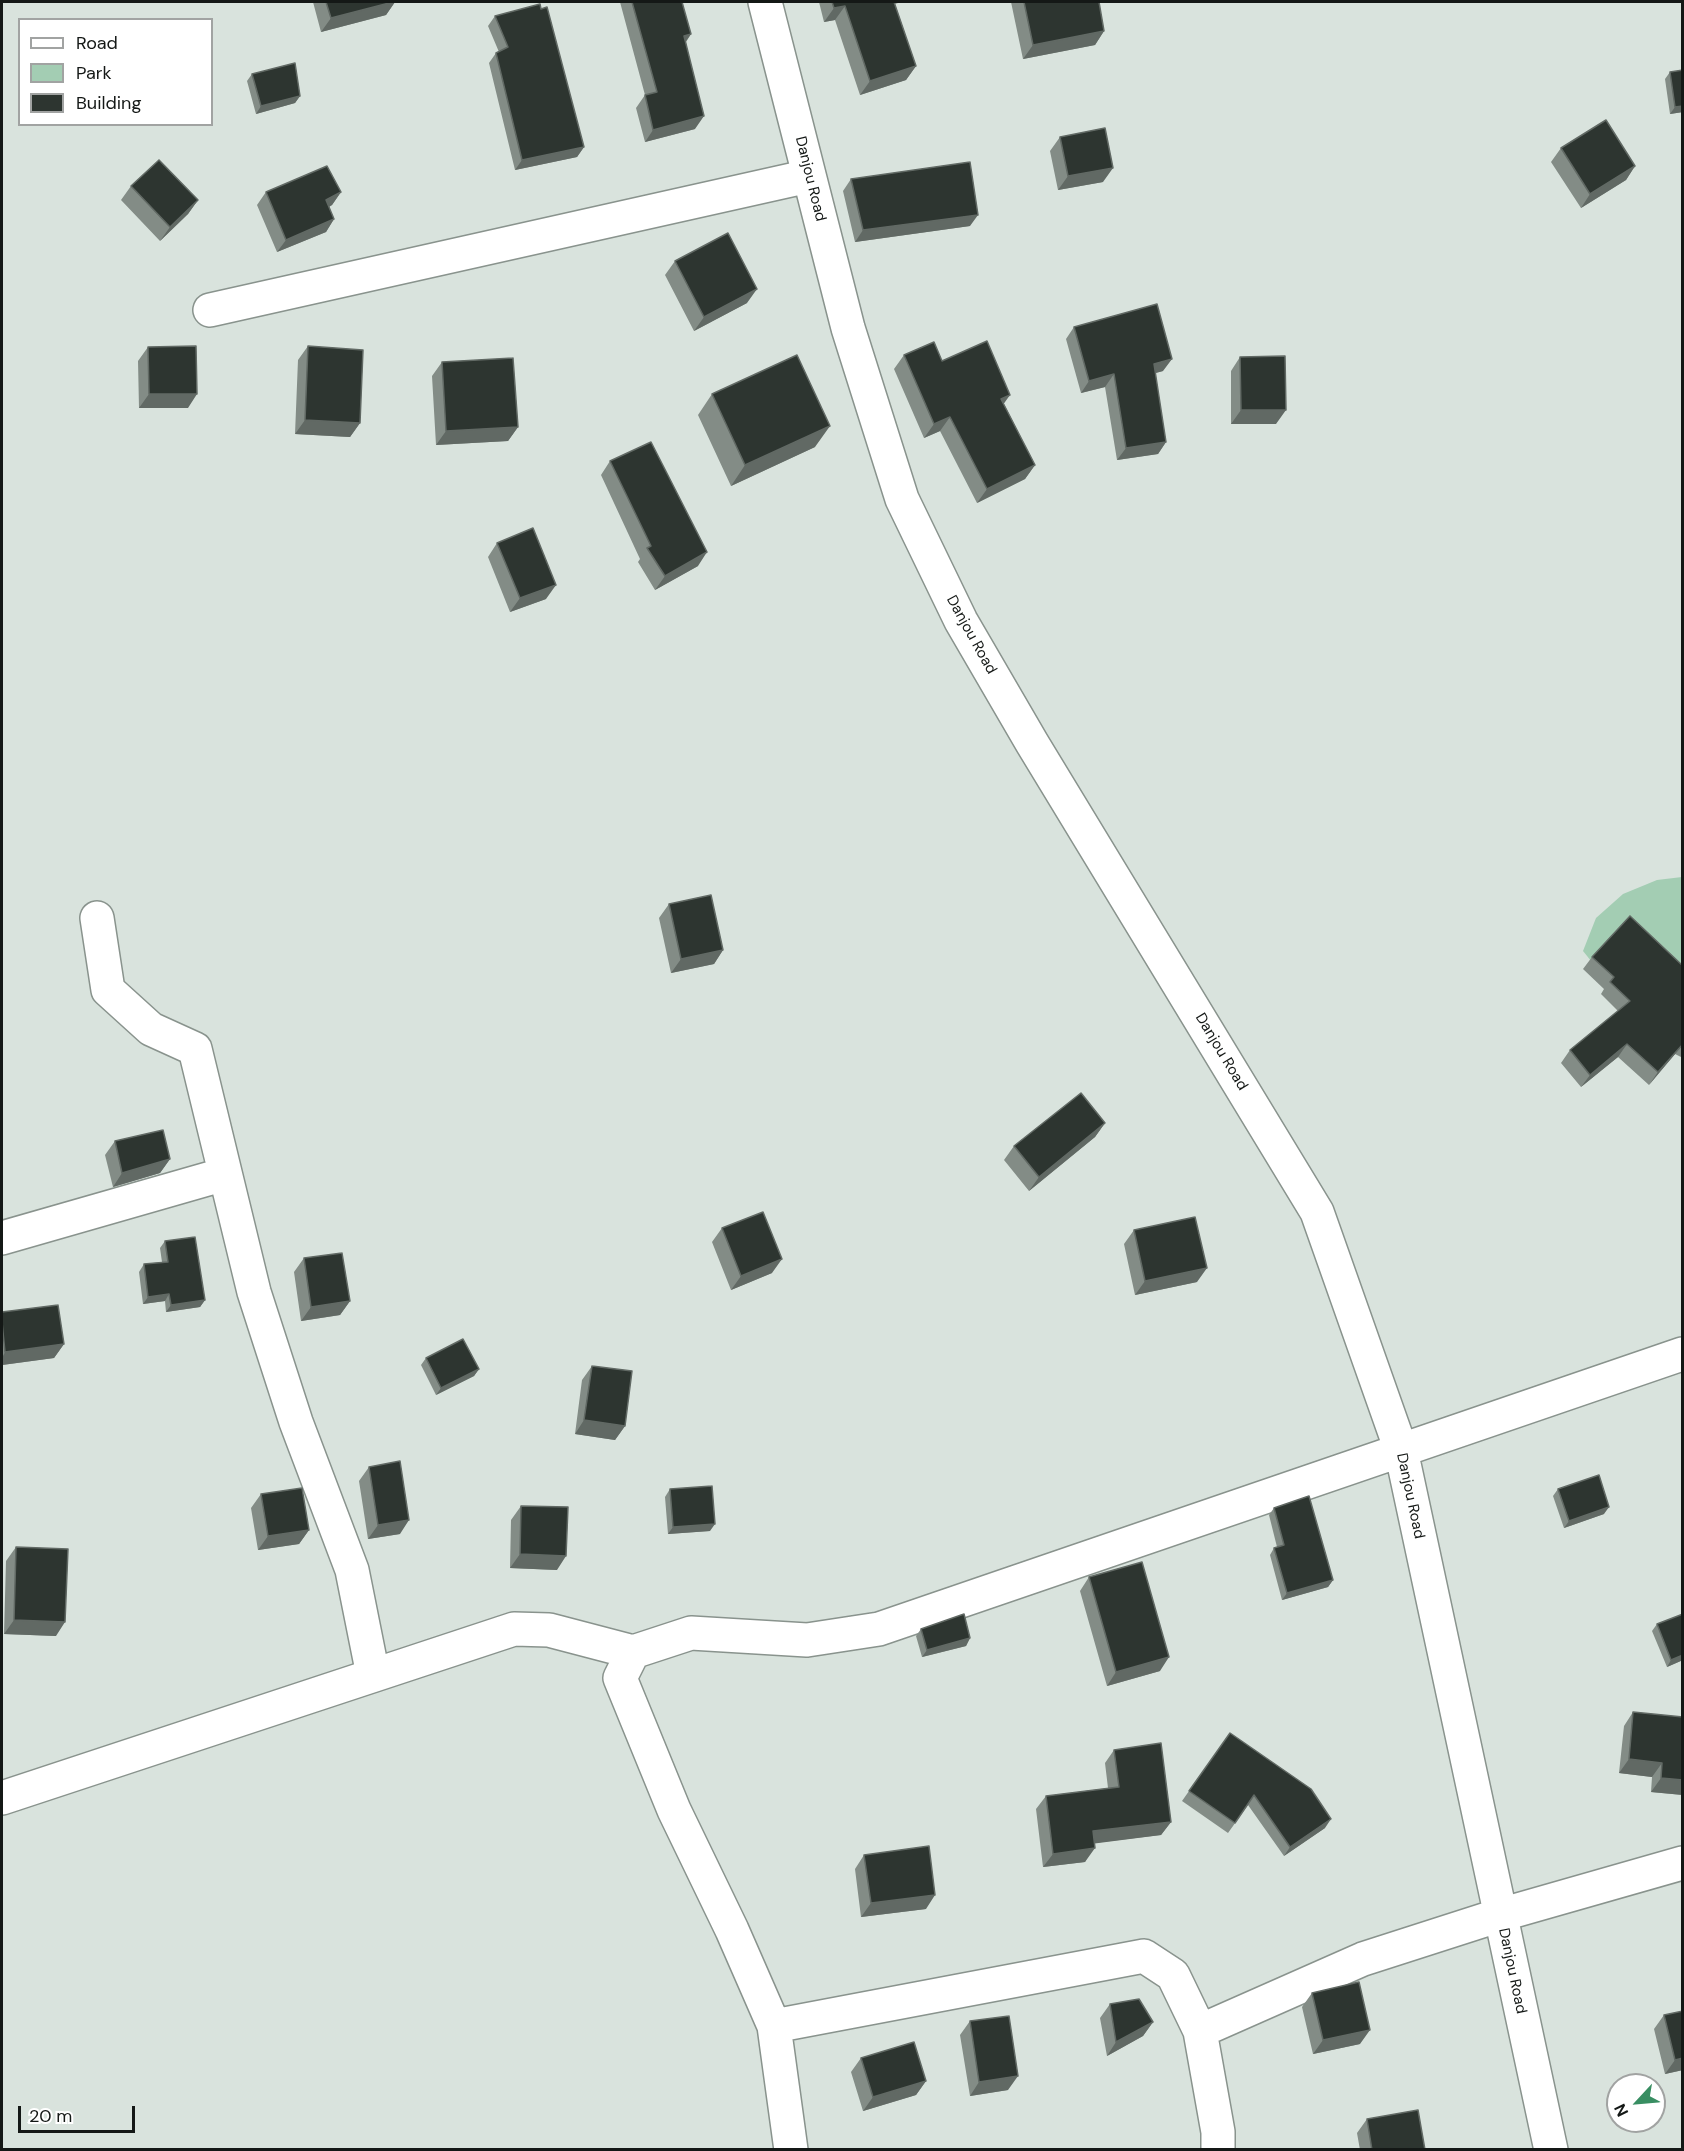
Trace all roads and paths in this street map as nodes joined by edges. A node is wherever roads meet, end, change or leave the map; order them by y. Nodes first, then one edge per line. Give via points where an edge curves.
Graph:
1 (765, 2) edge
2 (809, 176) junction
3 (210, 310) dead end
4 (97, 918) dead end
5 (225, 1174) junction
6 (2, 1238) edge
7 (1683, 1354) edge
8 (1401, 1450) junction
9 (633, 1652) junction
10 (373, 1675) junction
11 (2, 1798) edge
12 (1683, 1863) edge
13 (1500, 1915) junction
14 (774, 2026) junction
15 (1200, 2031) junction
16 (791, 2150) edge
17 (1218, 2150) edge
18 (1551, 2150) edge

1 - 2 street, Danjou Road
2 - 3 street
2 - 8 street, Danjou Road via 848,328 902,499 946,592 1032,743 1317,1212
4 - 5 street via 108,990 152,1029 195,1049
5 - 6 street
5 - 10 street via 258,1303 296,1422 352,1570
7 - 8 street
8 - 9 street via 879,1629 807,1640 691,1633
8 - 13 street, Danjou Road
9 - 10 street via 549,1630 514,1629
9 - 14 street via 620,1677 674,1810
10 - 11 street
12 - 13 street
13 - 15 street via 1363,1959
13 - 18 street, Danjou Road
14 - 15 street via 1144,1956 1173,1975
14 - 16 street
15 - 17 street

